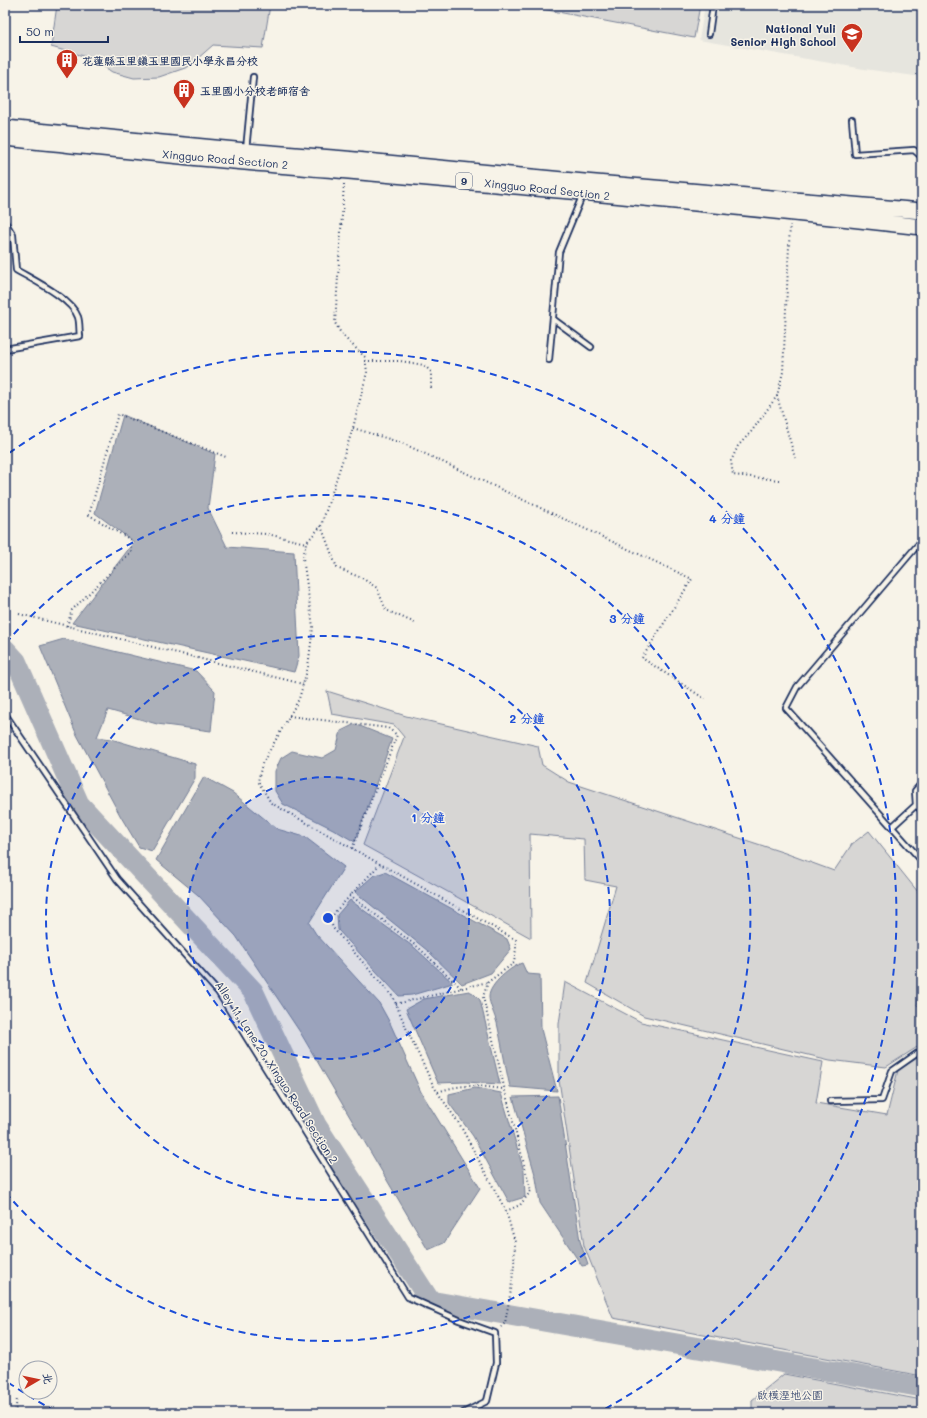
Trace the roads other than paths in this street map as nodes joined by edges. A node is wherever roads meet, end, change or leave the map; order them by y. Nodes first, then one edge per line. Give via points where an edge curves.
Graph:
1 (713, 5) edge
2 (709, 34) dead end
3 (253, 77) dead end
4 (852, 120) dead end
5 (5, 128) edge
6 (5, 138) edge
7 (246, 151) junction
8 (922, 157) edge
9 (583, 193) junction
10 (922, 211) edge
11 (5, 222) edge
12 (922, 227) edge
13 (553, 319) junction
14 (591, 346) dead end
15 (5, 349) edge
16 (549, 360) dead end
17 (922, 540) edge
18 (5, 714) edge
19 (922, 783) edge
20 (916, 805) junction
21 (922, 811) edge
22 (892, 827) junction
23 (922, 861) edge
24 (922, 1050) edge
25 (830, 1101) dead end
26 (463, 1413) edge

1 - 2 lane
3 - 7 lane
4 - 8 lane via 855,154 914,150
5 - 7 main road, Xingguo Road Section 2 / 9
6 - 9 main road, Xingguo Road Section 2 / 9
7 - 10 main road, Xingguo Road Section 2 / 9
9 - 12 main road, Xingguo Road Section 2 / 9
9 - 13 lane via 559,252
11 - 15 lane via 13,235 16,270 46,287 74,309 79,319 80,336
13 - 14 lane
13 - 16 lane
17 - 22 lane via 797,686 786,708
18 - 26 lane, Alley 11, Lane 20, Xinguo Road Section 2 via 117,879 218,992 408,1297 458,1320 495,1333 496,1363 487,1401
19 - 20 lane via 915,791
20 - 21 lane
20 - 22 lane
22 - 23 lane
24 - 25 lane via 892,1071 882,1100

